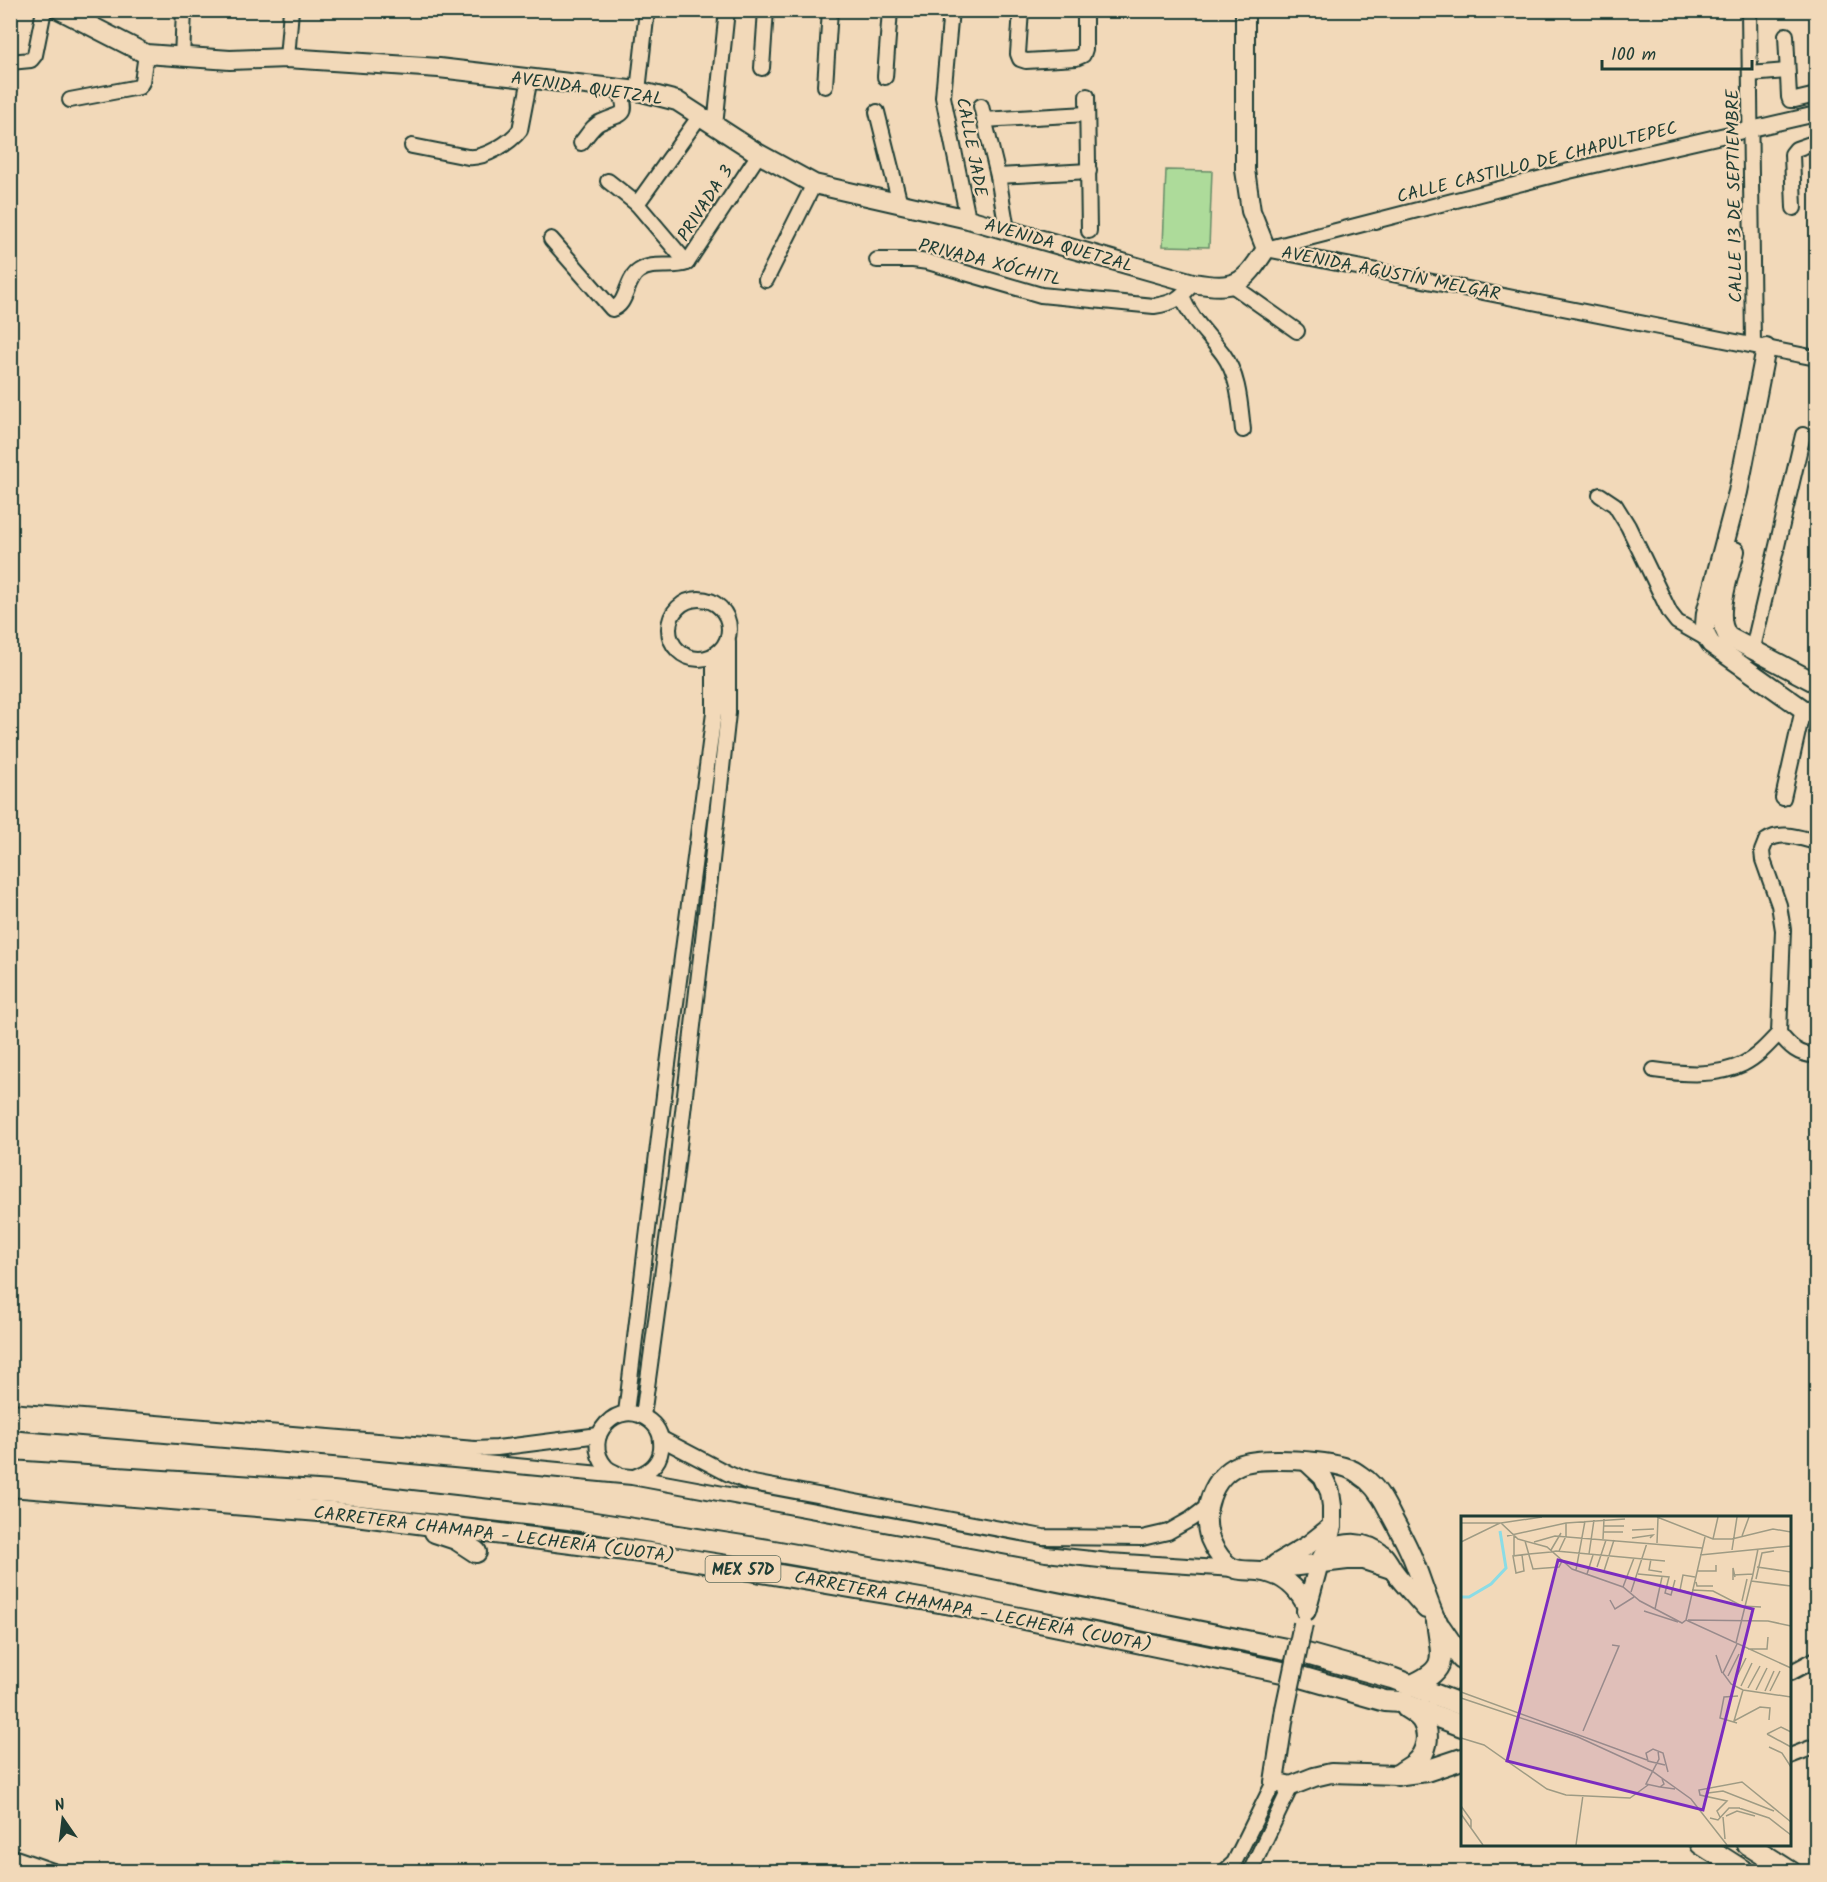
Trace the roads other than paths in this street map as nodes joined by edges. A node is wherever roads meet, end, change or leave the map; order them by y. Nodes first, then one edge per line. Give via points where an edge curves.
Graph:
1 (44, 10) edge
2 (60, 10) edge
3 (184, 10) edge
4 (291, 10) edge
5 (647, 10) edge
6 (727, 10) edge
7 (766, 10) edge
8 (830, 10) edge
9 (890, 10) edge
10 (951, 10) edge
11 (1020, 10) edge
12 (1084, 10) edge
13 (1245, 10) edge
14 (1749, 10) edge
15 (1786, 35) dead end
16 (146, 54) junction
17 (183, 58) junction
18 (287, 58) junction
19 (10, 62) edge
20 (762, 68) dead end
21 (1787, 71) junction
22 (1750, 74) junction
23 (885, 77) dead end
24 (530, 78) junction
25 (825, 87) dead end
26 (629, 90) junction
27 (1816, 95) edge
28 (1087, 96) dead end
29 (70, 100) dead end
30 (877, 112) dead end
31 (1087, 114) junction
32 (1816, 116) edge
33 (707, 122) junction
34 (1751, 129) junction
35 (1816, 142) edge
36 (581, 143) dead end
37 (412, 146) dead end
38 (759, 154) junction
39 (1089, 171) junction
40 (998, 176) junction
41 (608, 181) dead end
42 (814, 184) junction
43 (637, 204) junction
44 (900, 204) junction
45 (1794, 208) dead end
46 (968, 219) junction
47 (1007, 230) junction
48 (1089, 231) dead end
49 (551, 239) dead end
50 (1266, 249) junction
51 (877, 260) dead end
52 (687, 263) junction
53 (766, 280) dead end
54 (1232, 285) junction
55 (1187, 290) junction
56 (1297, 331) dead end
57 (1766, 347) junction
58 (1816, 358) edge
59 (1243, 430) dead end
60 (1803, 435) dead end
61 (1600, 495) dead end
62 (1715, 634) junction
63 (728, 640) junction
64 (1753, 648) junction
65 (714, 656) junction
66 (1816, 683) edge
67 (1810, 713) edge
68 (1783, 798) dead end
69 (1816, 842) edge
70 (1779, 1033) junction
71 (1816, 1055) edge
72 (1654, 1070) dead end
73 (10, 1411) edge
74 (626, 1413) junction
75 (644, 1416) junction
76 (10, 1422) edge
77 (599, 1436) junction
78 (662, 1439) junction
79 (1307, 1461) junction
80 (10, 1471) edge
81 (626, 1477) junction
82 (10, 1486) edge
83 (1207, 1507) junction
84 (332, 1512) junction
85 (1332, 1526) junction
86 (476, 1552) dead end
87 (656, 1554) junction
88 (1322, 1557) junction
89 (585, 1560) dead end
90 (1234, 1569) junction
91 (1261, 1571) junction
92 (1305, 1616) junction
93 (1437, 1622) junction
94 (1461, 1658) edge
95 (1816, 1659) edge
96 (1791, 1672) edge
97 (1405, 1694) junction
98 (1461, 1705) edge
99 (1461, 1725) edge
100 (1816, 1746) edge
101 (1791, 1756) edge
102 (1461, 1759) edge
103 (1398, 1774) junction
104 (1283, 1784) junction
105 (1703, 1846) edge
106 (1750, 1846) edge
107 (10, 1856) edge
108 (56, 1872) edge
109 (1224, 1872) edge
110 (1250, 1872) edge
111 (1745, 1872) edge
112 (1791, 1872) edge

1 - 19 street via 35,55 31,60
2 - 16 main road, AVENIDA QUETZAL
3 - 17 street
4 - 18 street
5 - 26 street
6 - 33 street
7 - 20 street
8 - 25 street
9 - 23 street
10 - 46 street, CALLE JADE via 943,97
11 - 12 street via 1018,54 1026,61 1083,55
13 - 50 main road, AVENIDA AGUSTÍN MELGAR via 1245,170 1251,211
14 - 22 street, CALLE 13 DE SEPTIEMBRE
15 - 21 street
16 - 17 main road, AVENIDA QUETZAL
16 - 29 street via 139,87
17 - 18 main road, AVENIDA QUETZAL
18 - 24 main road, AVENIDA QUETZAL
21 - 22 street
21 - 27 street via 1790,100
22 - 34 street, CALLE 13 DE SEPTIEMBRE
24 - 26 main road, AVENIDA QUETZAL
24 - 37 street via 520,130 486,155 475,158
26 - 33 main road, AVENIDA QUETZAL via 677,101
26 - 36 street via 624,111 597,124
28 - 31 street
30 - 44 street
31 - 39 street
31 - 40 street via 983,113
32 - 34 street, CALLE CASTILLO DE CHAPULTEPEC
33 - 38 main road, AVENIDA QUETZAL
33 - 43 street
34 - 50 street, CALLE CASTILLO DE CHAPULTEPEC
34 - 57 street, CALLE 13 DE SEPTIEMBRE
35 - 45 street via 1792,154
38 - 42 main road, AVENIDA QUETZAL
38 - 52 street, PRIVADA 3
39 - 40 street
39 - 48 street
40 - 47 street
41 - 43 street
42 - 44 main road, AVENIDA QUETZAL
42 - 53 street
43 - 52 street
44 - 46 main road, AVENIDA QUETZAL
46 - 47 main road, AVENIDA QUETZAL
47 - 55 main road, AVENIDA QUETZAL
49 - 52 street, PRIVADA 3 via 612,309 621,304 631,279 639,271
50 - 54 main road via 1245,278
50 - 57 street, AVENIDA AGUSTÍN MELGAR
51 - 55 street, PRIVADA XÓCHITL via 928,262 1061,298 1154,306 1169,304
54 - 55 main road, AVENIDA QUETZAL
54 - 56 street
55 - 59 street via 1188,313 1233,373
57 - 58 street, AVENIDA AGUSTÍN MELGAR
57 - 62 main road via 1743,493 1706,613
60 - 64 street
61 - 62 street via 1615,505 1628,526 1677,622
62 - 64 main road
62 - 67 main road
63 - 65 street
63 - 65 street via 729,624 722,608 707,600 690,600 675,610 669,625 671,642 682,655 697,660
63 - 75 street via 728,713
64 - 66 main road
65 - 74 street via 714,713
67 - 68 street
69 - 70 street via 1776,835 1766,841 1762,851 1783,930
70 - 71 street via 1790,1046 1806,1055
70 - 72 street via 1761,1052 1726,1070 1682,1074
73 - 77 street via 475,1449
74 - 75 street
74 - 77 street via 614,1417
75 - 78 street via 656,1425
76 - 81 street
77 - 81 street via 598,1452 606,1467
78 - 81 street via 660,1457 649,1471
78 - 83 street via 748,1482 1043,1537 1142,1538 1168,1532
79 - 83 main road via 1254,1460 1238,1465 1223,1478
79 - 85 main road via 1323,1477 1329,1491
79 - 93 main road via 1353,1470 1380,1493 1409,1550
80 - 97 highway, CARRETERA CHAMAPA - LECHERÍA (CUOTA) / MEX 57D via 333,1492 604,1524 768,1550 1296,1651 1392,1677
81 - 90 street via 1046,1554
82 - 84 highway, CARRETERA CHAMAPA - LECHERÍA (CUOTA) / MEX 57D
83 - 90 main road via 1210,1540 1221,1558
84 - 86 highway via 437,1532
84 - 87 highway, CARRETERA CHAMAPA - LECHERÍA (CUOTA) / MEX 57D
85 - 88 main road
85 - 91 main road via 1308,1545
87 - 89 highway via 613,1553
87 - 97 highway, CARRETERA CHAMAPA - LECHERÍA (CUOTA) / MEX 57D via 957,1605 1287,1673 1385,1701
88 - 91 main road
88 - 92 main road
88 - 93 main road via 1364,1560 1393,1570
90 - 91 main road
91 - 92 main road via 1289,1582 1301,1594
92 - 104 main road, bridge via 1285,1709
93 - 94 highway
93 - 97 highway via 1440,1662 1428,1678
95 - 96 street
97 - 98 highway, CARRETERA CHAMAPA - LECHERÍA (CUOTA) / MEX 57D
97 - 99 highway, CARRETERA CHAMAPA - LECHERÍA (CUOTA) / MEX 57D
97 - 103 highway via 1425,1727 1427,1738 1420,1759
100 - 101 street
102 - 103 highway via 1426,1771
103 - 104 main road via 1331,1773
104 - 109 street via 1234,1863
104 - 110 street
105 - 111 highway
106 - 112 highway
107 - 108 street

